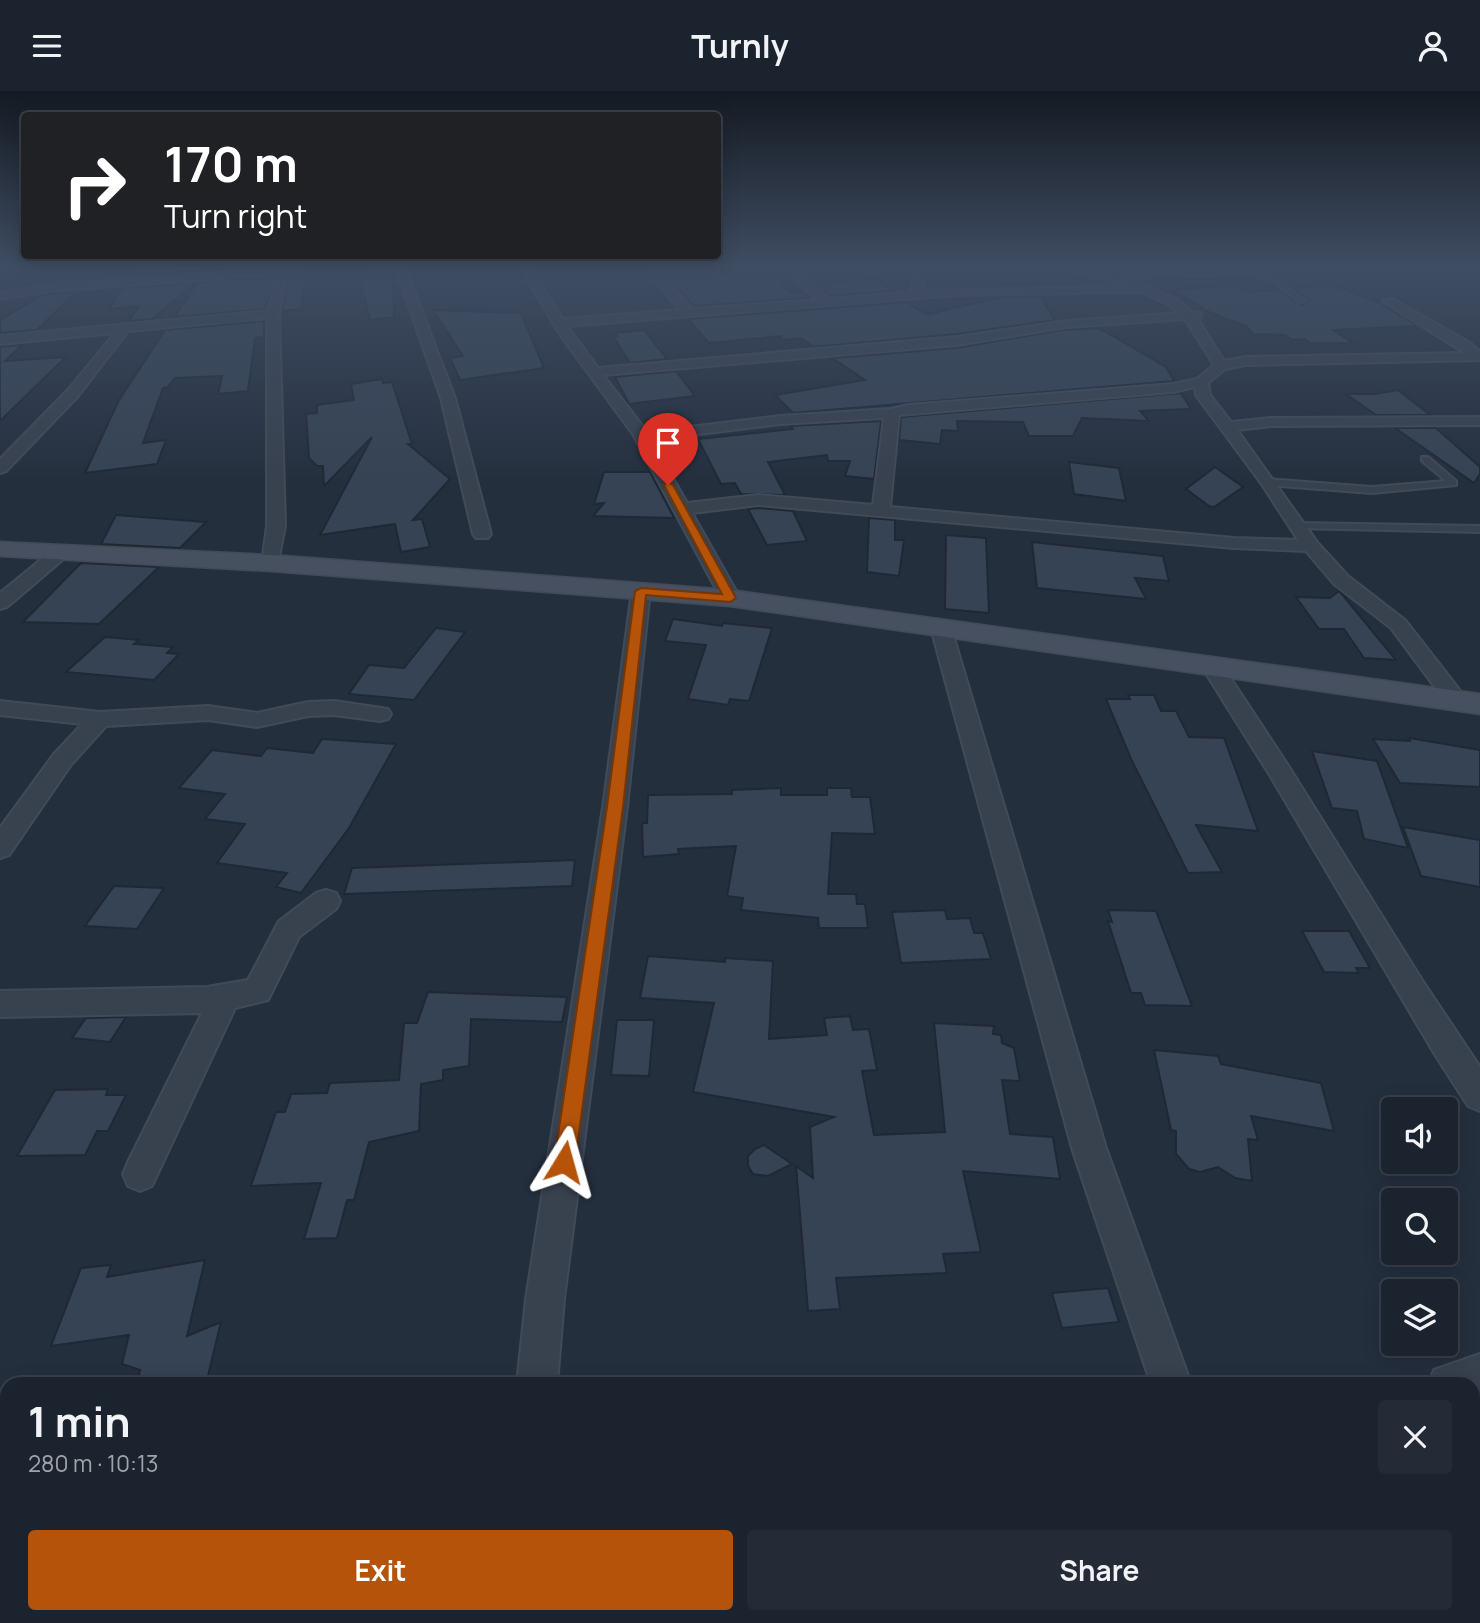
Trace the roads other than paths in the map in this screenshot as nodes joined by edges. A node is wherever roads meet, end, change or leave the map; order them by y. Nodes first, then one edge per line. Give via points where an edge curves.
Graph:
1 (116, 338) edge
2 (273, 338) edge
3 (425, 338) edge
4 (570, 338) edge
5 (973, 338) edge
6 (1204, 338) edge
7 (1453, 338) edge
8 (1478, 356) edge
9 (1221, 366) junction
10 (593, 372) junction
11 (1201, 382) junction
12 (894, 413) junction
13 (1480, 421) edge
14 (1228, 428) junction
15 (642, 437) junction
16 (1425, 459) dead end
17 (0, 468) edge
18 (1268, 482) junction
19 (681, 509) junction
20 (881, 510) junction
21 (1297, 527) junction
22 (1480, 529) edge
23 (482, 534) dead end
24 (1311, 546) junction
25 (0, 549) edge
26 (61, 552) junction
27 (271, 563) junction
28 (641, 591) junction
29 (730, 598) junction
30 (0, 603) edge
31 (941, 628) junction
32 (1213, 667) junction
33 (1468, 703) edge
34 (0, 708) edge
35 (380, 714) dead end
36 (100, 719) junction
37 (0, 848) edge
38 (326, 901) dead end
39 (225, 997) junction
40 (0, 1004) edge
41 (1480, 1095) edge
42 (140, 1174) dead end
43 (538, 1377) edge
44 (1169, 1377) edge

1 - 17 street via 73,393
2 - 27 street via 276,526
3 - 23 street via 448,398
4 - 10 street
5 - 10 street
6 - 9 street
7 - 8 street
8 - 9 street via 1245,361
9 - 11 street
10 - 15 street
11 - 12 street
11 - 14 street via 1203,395
12 - 15 street via 780,420
12 - 20 street
13 - 14 street via 1271,422
14 - 18 street
15 - 19 street
16 - 18 lane via 1453,483 1372,490
18 - 21 street
19 - 20 street via 758,500
19 - 29 street
20 - 24 street via 1234,544
21 - 22 lane
21 - 24 street
24 - 33 street via 1341,580 1398,624
25 - 26 street
26 - 27 street
26 - 30 street
27 - 28 street
28 - 29 street
28 - 43 street
29 - 31 street
31 - 32 street
31 - 44 street via 1089,1148
32 - 33 street
32 - 41 street
34 - 36 street
35 - 36 street via 334,708 257,720 208,713
36 - 37 street via 62,760
38 - 39 street via 289,929 257,991
39 - 40 street
39 - 42 street

